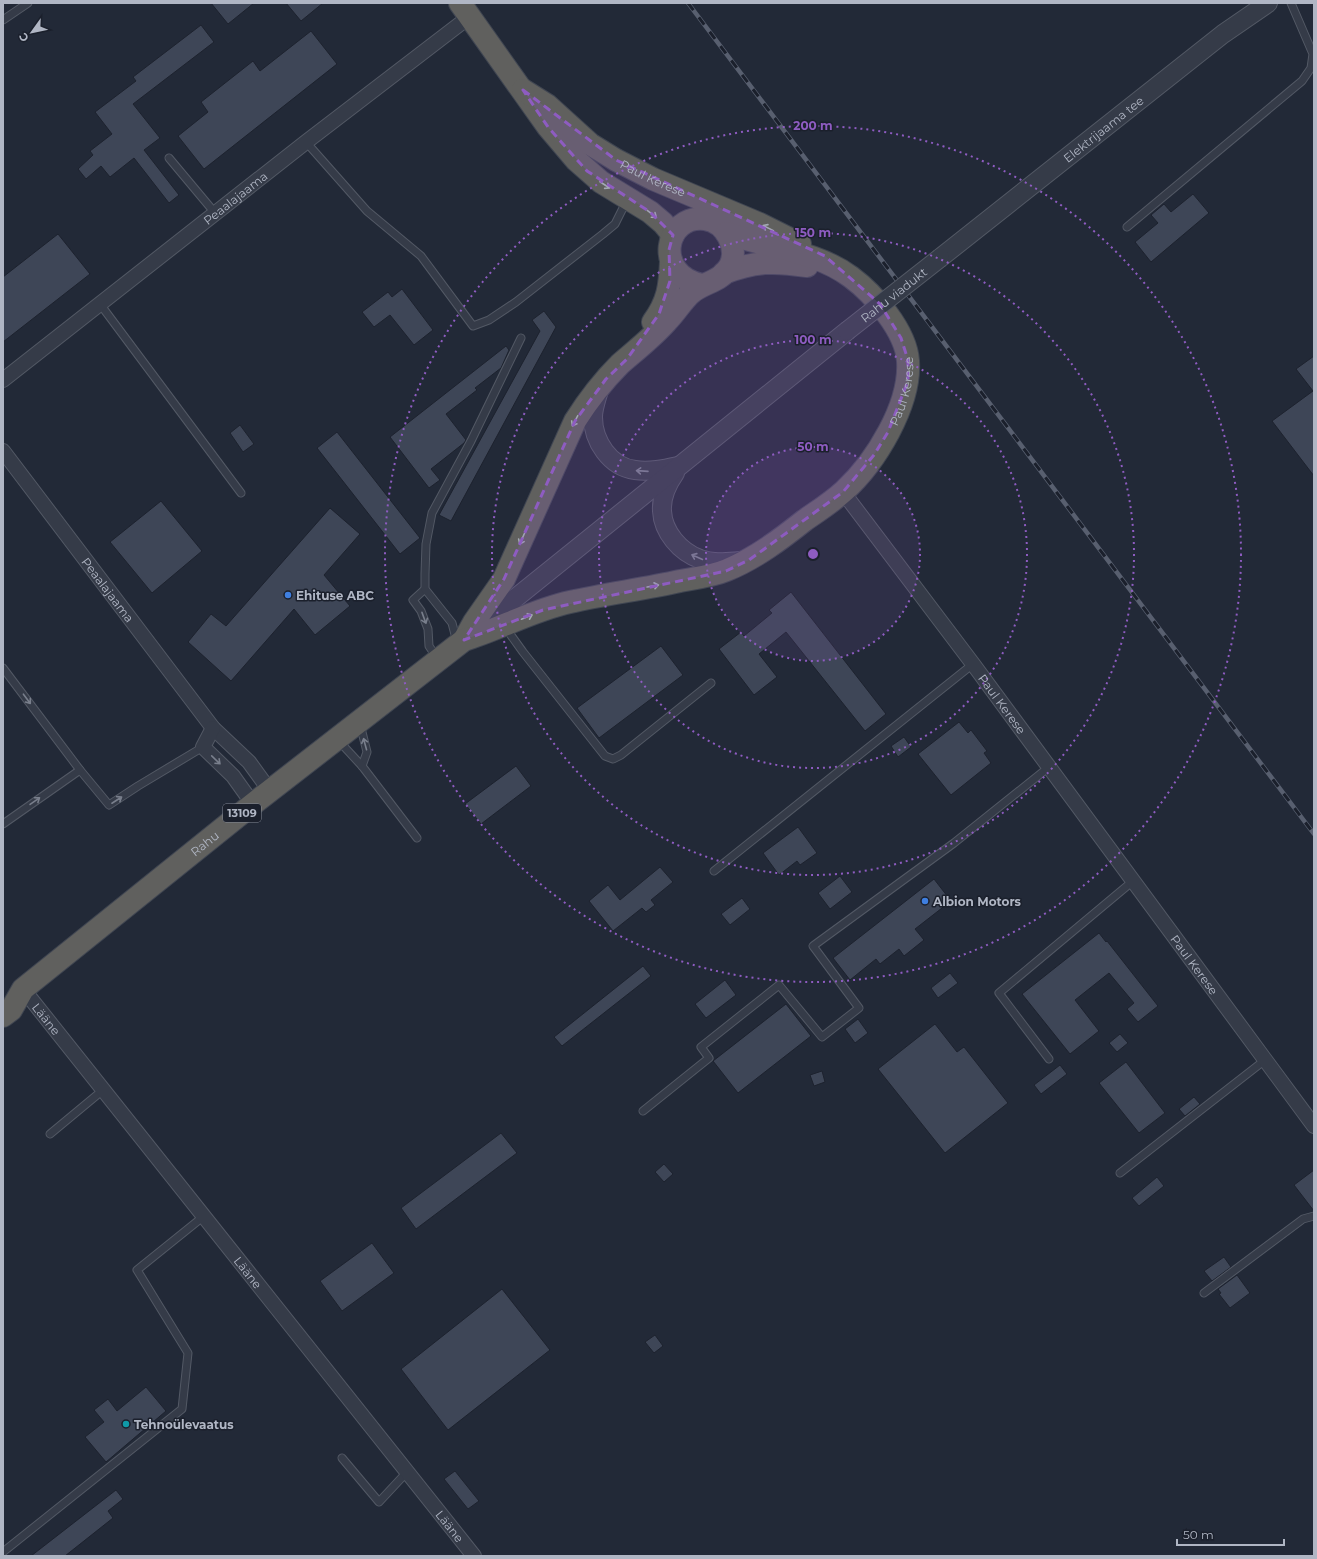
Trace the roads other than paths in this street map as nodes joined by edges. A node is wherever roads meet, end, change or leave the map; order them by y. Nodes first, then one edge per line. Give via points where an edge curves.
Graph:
1 (28, 3) edge
2 (1268, 3) edge
3 (1291, 3) edge
4 (465, 10) edge
5 (3, 20) edge
6 (523, 90) junction
7 (540, 116) junction
8 (306, 142) junction
9 (169, 158) dead end
10 (627, 199) junction
11 (215, 213) junction
12 (708, 219) junction
13 (1127, 227) dead end
14 (727, 233) junction
15 (673, 235) junction
16 (940, 258) joint
17 (671, 261) junction
18 (842, 271) junction
19 (724, 274) junction
20 (702, 285) junction
21 (100, 304) junction
22 (521, 338) dead end
23 (627, 359) junction
24 (3, 380) edge
25 (599, 390) junction
26 (3, 451) edge
27 (681, 465) junction
28 (843, 492) junction
29 (241, 493) dead end
30 (749, 560) junction
31 (425, 589) junction
32 (504, 626) junction
33 (462, 629) junction
34 (438, 660) junction
35 (974, 664) junction
36 (3, 668) edge
37 (711, 683) dead end
38 (359, 722) junction
39 (213, 728) junction
40 (337, 739) junction
41 (203, 747) junction
42 (362, 766) junction
43 (1049, 767) junction
44 (80, 770) junction
45 (270, 791) junction
46 (253, 804) junction
47 (3, 824) edge
48 (417, 838) dead end
49 (714, 872) dead end
50 (1133, 881) junction
51 (13, 991) edge
52 (3, 1016) edge
53 (1049, 1059) dead end
54 (1265, 1060) junction
55 (103, 1090) junction
56 (643, 1111) dead end
57 (1314, 1126) edge
58 (50, 1134) dead end
59 (1120, 1173) dead end
60 (204, 1216) junction
61 (1314, 1216) edge
62 (1204, 1293) dead end
63 (342, 1458) dead end
64 (407, 1472) junction
65 (3, 1552) edge
66 (474, 1556) edge

1 - 5 lane
2 - 16 street, Elektrijaama tee / 13109 via 1217,39
3 - 13 lane via 1313,54 1311,68 1302,81
4 - 6 highway, Paul Kerese
4 - 8 street, Peaalajaama
6 - 7 highway, Paul Kerese
18 -> 6 highway, Paul Kerese via 825,256 616,160 590,144 547,105
7 -> 10 highway, Paul Kerese via 587,171
7 - 12 highway, Paul Kerese via 584,153 657,196
8 - 10 lane via 367,211 421,256 473,326 489,320 516,302 603,234 615,224
8 - 11 street, Peaalajaama
9 - 11 lane
10 -> 15 highway, Paul Kerese via 650,212
11 - 21 street, Peaalajaama
12 - 14 highway
12 - 15 highway via 689,221
14 - 18 highway, Paul Kerese via 748,241 791,250
14 - 19 highway via 731,240 733,257
15 - 17 highway via 669,250
16 - 27 street, Rahu viadukt / 13109, bridge
17 - 20 highway via 684,279
17 - 23 highway via 666,300 659,314 630,350
18 - 19 highway, Paul Kerese via 781,263 752,264
18 - 28 highway, Paul Kerese via 880,304 902,338 908,360 908,381 888,432 874,455
19 - 20 highway via 718,280
20 - 23 highway
21 - 24 street, Peaalajaama
21 - 29 lane
22 - 31 lane via 471,441 432,513 426,544
23 - 25 highway via 606,379
27 -> 25 street via 648,471 633,470 609,457 594,432 593,416
25 -> 33 highway via 585,404 575,421 504,580
26 - 39 street, Peaalajaama
30 -> 27 street via 718,563 701,560 675,543 665,525 662,510 664,494
27 - 33 street, 13109
28 - 30 highway
28 - 35 street, Paul Kerese
32 -> 30 highway via 568,602 706,576
31 - 33 lane
31 -> 34 lane via 413,600 421,611 428,629 429,646
32 - 33 highway via 485,634
32 - 37 lane via 605,756 613,759
33 - 34 highway, Rahu / 13109
34 - 38 highway, Rahu / 13109
35 - 43 street, Paul Kerese
35 - 49 lane
36 -> 44 lane
38 - 40 highway, Rahu / 13109
42 -> 38 lane via 367,752
39 - 41 street
39 - 45 street, Peaalajaama via 249,762
40 - 42 lane
40 - 45 highway, Rahu / 13109
44 -> 41 lane via 109,805
41 -> 46 street via 233,776
42 - 48 lane
43 - 50 street, Paul Kerese
43 - 56 lane via 954,843 813,946 859,1008 822,1037 779,985 701,1048 709,1058
47 -> 44 lane
45 - 46 highway, Rahu / 13109
46 - 51 highway, Rahu / 13109
50 - 53 lane via 999,994
50 - 54 street, Paul Kerese
51 - 52 highway, Rahu / 13109 via 11,1010
51 - 55 street, Lääne
54 - 57 street, Paul Kerese
54 - 59 lane
55 - 58 lane
55 - 60 street, Lääne
60 - 64 street, Lääne
60 - 65 lane via 137,1270 188,1353 182,1408
61 - 62 lane via 1302,1219
63 - 64 lane via 379,1502
64 - 66 street, Lääne

